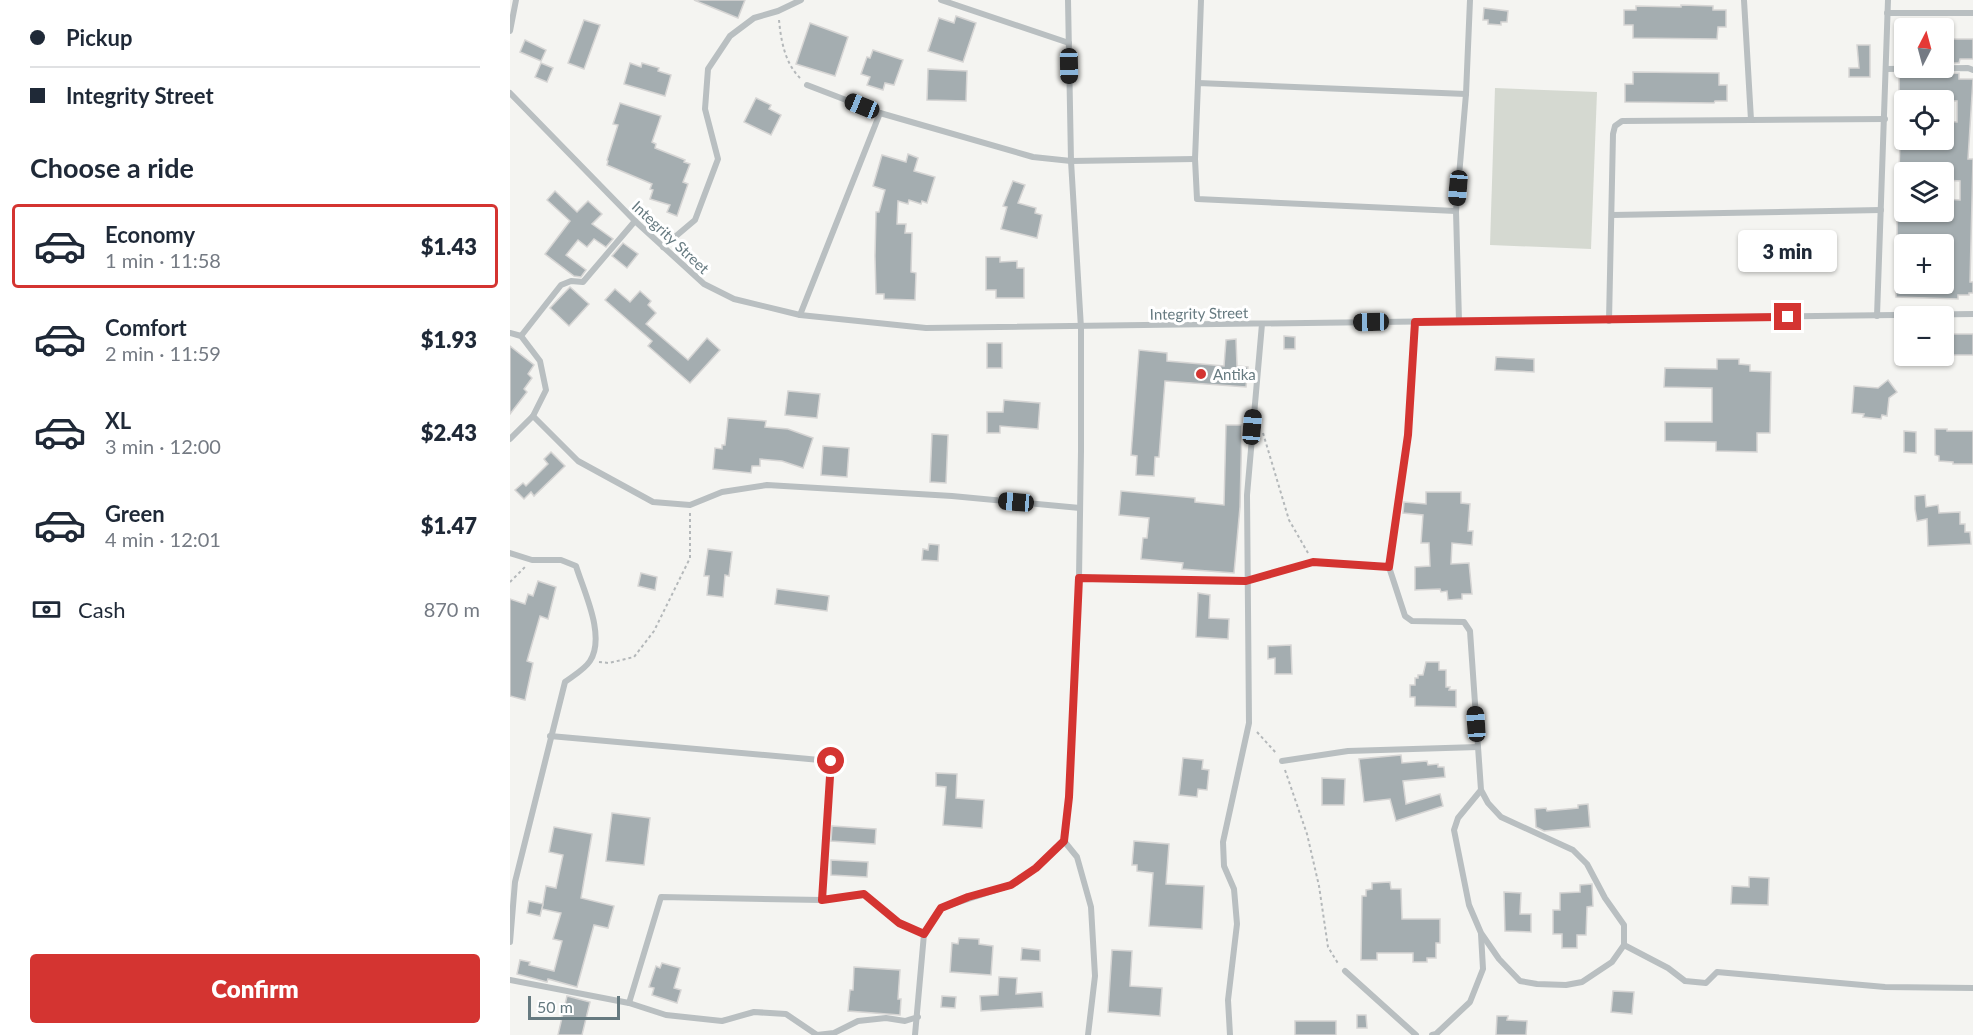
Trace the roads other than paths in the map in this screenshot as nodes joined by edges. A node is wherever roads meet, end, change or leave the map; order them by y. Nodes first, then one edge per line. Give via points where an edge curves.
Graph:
1 (516, 0) edge
2 (801, 0) edge
3 (941, 0) edge
4 (1068, 0) edge
5 (1201, 0) edge
6 (1470, 0) edge
7 (1744, 0) edge
8 (1888, 0) edge
9 (1887, 13) junction
10 (1973, 13) edge
11 (510, 31) edge
12 (1069, 43) junction
13 (1886, 69) junction
14 (1973, 70) edge
15 (1198, 83) junction
16 (807, 84) road end
17 (510, 93) edge
18 (1466, 94) junction
19 (880, 113) junction
20 (1751, 120) junction
21 (1885, 120) junction
22 (1195, 159) junction
23 (1071, 161) junction
24 (1881, 210) junction
25 (1456, 211) junction
26 (1612, 215) junction
27 (635, 221) junction
28 (663, 248) junction
29 (1973, 314) edge
30 (800, 315) junction
31 (1877, 316) junction
32 (1459, 321) junction
33 (1609, 321) junction
34 (1415, 322) junction
35 (1262, 324) junction
36 (1081, 328) junction
37 (510, 333) edge
38 (521, 336) junction
39 (532, 416) junction
40 (510, 440) edge
41 (1080, 508) junction
42 (510, 553) edge
43 (1389, 567) junction
44 (1079, 578) junction
45 (1246, 581) junction
46 (550, 736) junction
47 (1478, 747) junction
48 (1282, 761) road end
49 (1481, 790) junction
50 (1064, 841) junction
51 (822, 900) junction
52 (1481, 933) junction
53 (924, 934) junction
54 (510, 942) edge
55 (1624, 945) junction
56 (1345, 971) road end
57 (510, 980) edge
58 (1973, 988) edge
59 (629, 1003) junction
60 (918, 1017) junction
61 (915, 1035) edge
62 (1088, 1035) edge
63 (1230, 1035) edge
64 (1416, 1035) edge
65 (1432, 1035) edge

1 - 11 street
2 - 28 street via 754,18 730,36 708,69 705,109 718,159 695,220
3 - 12 street
4 - 12 street
5 - 15 street
6 - 18 street
7 - 20 street
8 - 9 street
9 - 10 street
9 - 13 street
12 - 23 street
13 - 14 street
13 - 21 street
15 - 18 street
15 - 22 street
16 - 19 street
17 - 27 street, Integrity Street
18 - 25 street
19 - 23 street via 1033,158
19 - 30 street
20 - 21 street
20 - 26 street via 1622,121 1613,134
21 - 24 street
22 - 23 street
22 - 25 street via 1197,199
23 - 36 street
24 - 26 street
24 - 31 street
25 - 32 street
26 - 33 street
27 - 28 street, Integrity Street
27 - 38 street via 583,282 561,285
28 - 30 street, Integrity Street via 704,284 734,299
29 - 31 street, Integrity Street
30 - 36 street, Integrity Street via 926,328
31 - 33 street, Integrity Street
32 - 33 street, Integrity Street
32 - 34 street, Integrity Street
34 - 35 street, Integrity Street
34 - 43 street via 1408,435
35 - 36 street, Integrity Street
35 - 45 street via 1246,495
36 - 41 street
37 - 38 street
38 - 39 street via 540,361 546,390
39 - 40 street
39 - 41 street via 578,461 653,502 690,505 722,492 767,485
41 - 44 street
42 - 46 street via 576,566 597,631 590,662 565,682
43 - 45 street via 1313,562
43 - 47 street via 1405,616 1412,621 1464,622 1470,631
44 - 45 street
44 - 50 street
45 - 63 street via 1249,723 1223,842 1224,866 1234,889 1238,924 1228,1000
46 - 51 street via 831,761
46 - 54 street via 515,882
47 - 48 street via 1348,751
47 - 49 street
49 - 52 street via 1458,818 1454,830 1469,905
49 - 55 street via 1501,817 1573,850 1587,864 1624,925
50 - 53 street via 1011,885 941,908
50 - 62 street via 1077,857 1091,907 1095,976
51 - 53 street via 864,894 899,923
51 - 59 street via 661,897
52 - 55 street via 1520,981 1537,984 1582,982 1612,962
52 - 65 street via 1483,969 1470,1002
53 - 60 street
55 - 58 street via 1685,981 1706,983 1717,972 1885,987
56 - 64 street
57 - 59 street
59 - 60 street via 666,1015 722,1021 754,1012 786,1014 817,1035 834,1033 858,1020 905,1021
60 - 61 street

